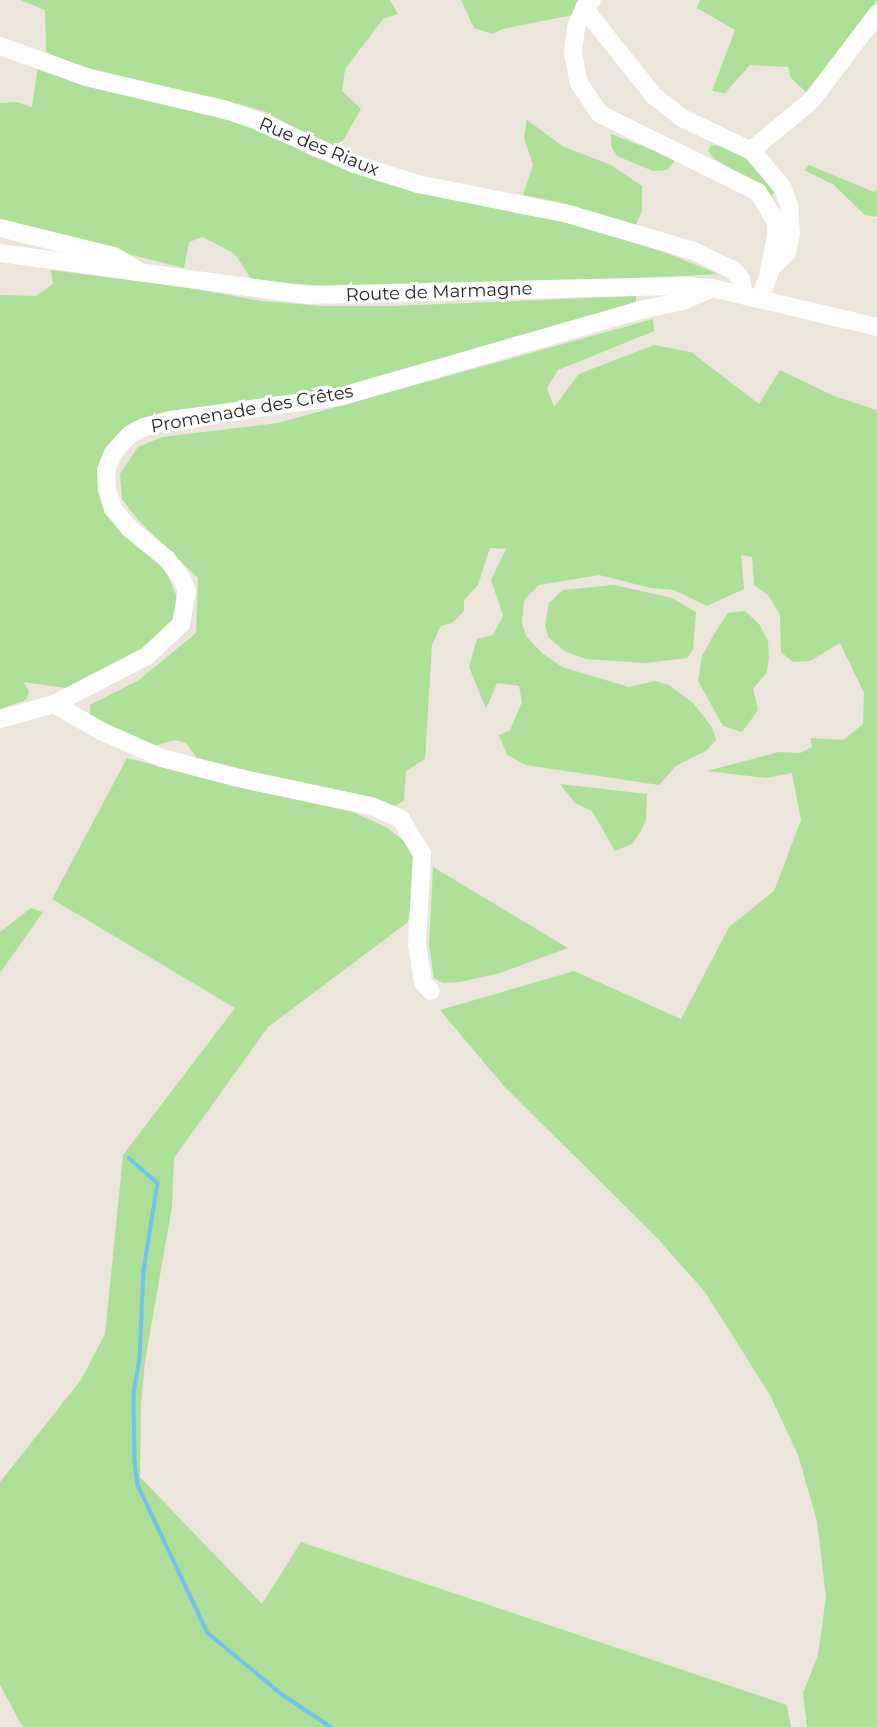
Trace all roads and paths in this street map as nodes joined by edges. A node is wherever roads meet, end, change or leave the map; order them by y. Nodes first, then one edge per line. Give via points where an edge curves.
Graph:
1 (589, 4) edge
2 (877, 14) edge
3 (0, 46) edge
4 (756, 153) junction
5 (0, 228) edge
6 (0, 253) edge
7 (770, 269) junction
8 (142, 272) junction
9 (712, 288) junction
10 (752, 296) junction
11 (877, 327) edge
12 (54, 704) junction
13 (0, 719) edge
14 (431, 991) dead end

1 - 4 street via 654,96 682,118
1 - 7 street via 576,28 573,53 579,83 592,103 600,114 758,192 776,222
2 - 4 street via 816,96 755,147
3 - 10 street, Rue des Riaux via 86,77 226,110 354,164 418,184 548,210 694,251 733,270
4 - 7 street via 782,187 789,205 788,253
5 - 8 street via 114,256
6 - 8 street, Route de Marmagne
7 - 10 street
8 - 9 street, Route de Marmagne via 307,295
9 - 10 street, Route de Marmagne
9 - 12 street, Promenade des Crêtes via 683,302 636,311 339,397 171,420 129,435 113,453 106,471 107,489 113,509 182,579 187,590 181,624 147,656
10 - 11 street, Route de Marmagne
12 - 13 street, Promenade des Crêtes
12 - 14 street via 162,758 234,778 360,803 401,819 422,854 417,944 423,983

